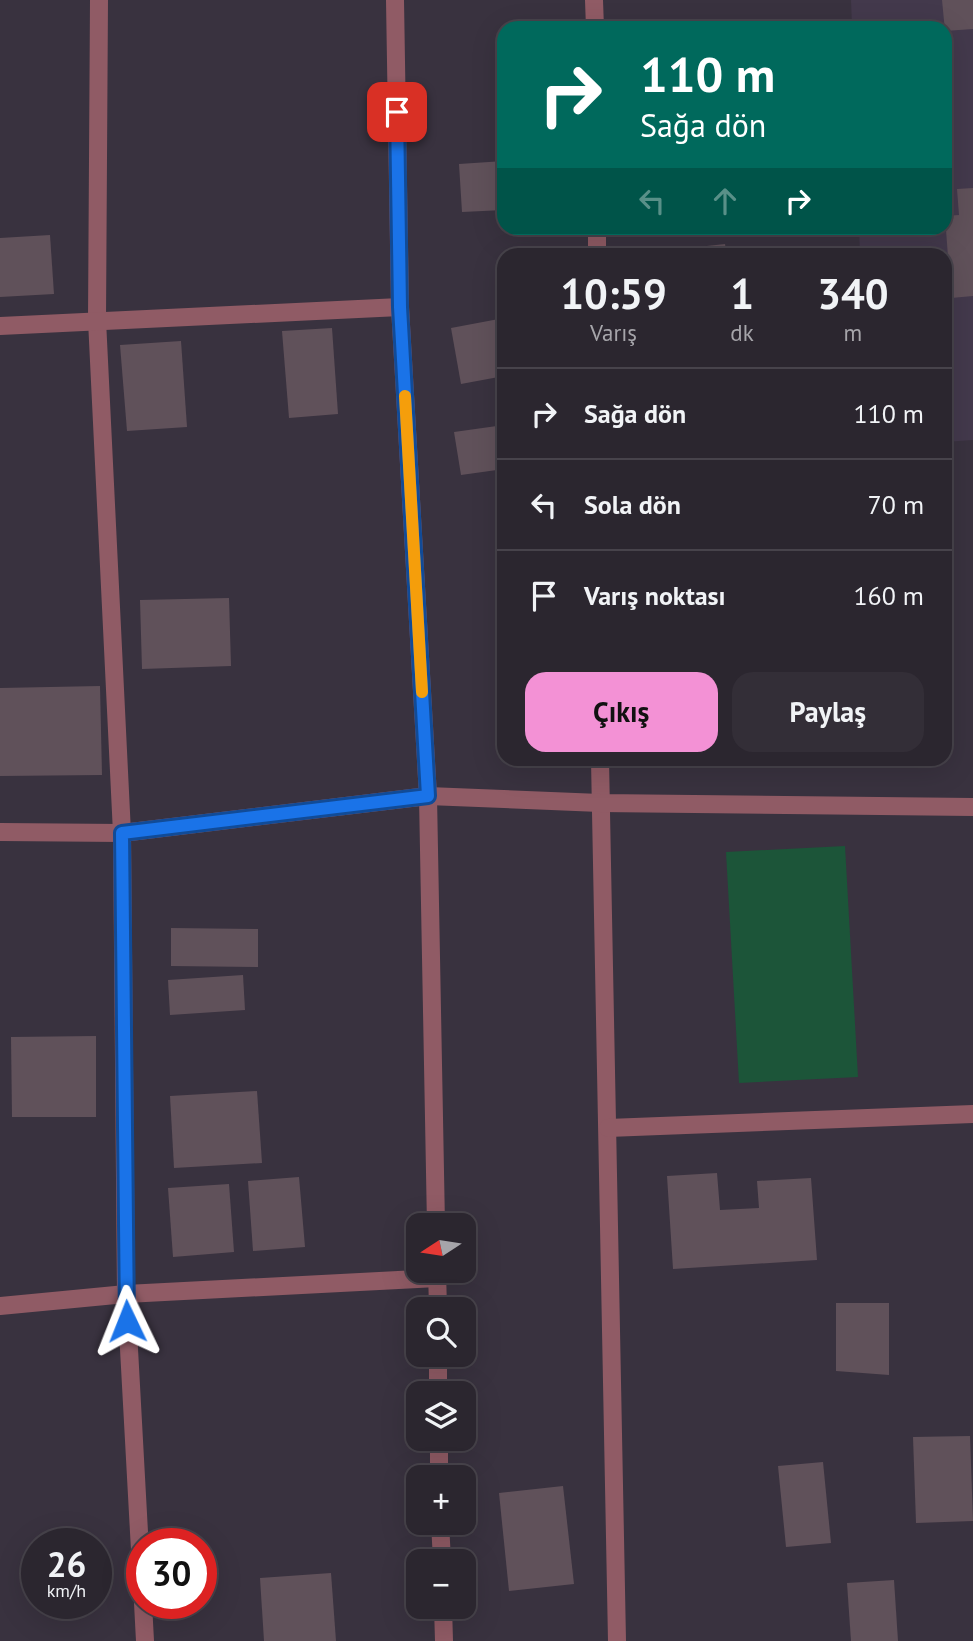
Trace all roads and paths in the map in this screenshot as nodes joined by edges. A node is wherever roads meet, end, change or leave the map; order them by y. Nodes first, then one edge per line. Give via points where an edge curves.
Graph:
1 (99, 0) edge
2 (396, 0) edge
3 (594, 0) edge
4 (595, 21) edge
5 (400, 307) junction
6 (97, 320) junction
7 (0, 326) edge
8 (600, 766) edge
9 (428, 796) junction
10 (600, 803) junction
11 (973, 807) edge
12 (0, 832) edge
13 (122, 833) junction
14 (973, 1114) edge
15 (608, 1128) junction
16 (436, 1213) edge
17 (406, 1276) edge
18 (126, 1294) junction
19 (0, 1306) edge
20 (139, 1528) edge
21 (144, 1619) edge
22 (443, 1619) edge
23 (145, 1641) edge
24 (444, 1641) edge
25 (617, 1641) edge

1 - 6 street
2 - 5 street
3 - 4 street
5 - 6 street
5 - 9 street
6 - 7 street
6 - 13 street
8 - 10 street
9 - 10 street
9 - 13 street
9 - 16 street
10 - 11 street
10 - 15 street
12 - 13 street
13 - 18 street
14 - 15 street
15 - 25 street
17 - 18 street
18 - 19 street
18 - 20 street
21 - 23 street
22 - 24 street

